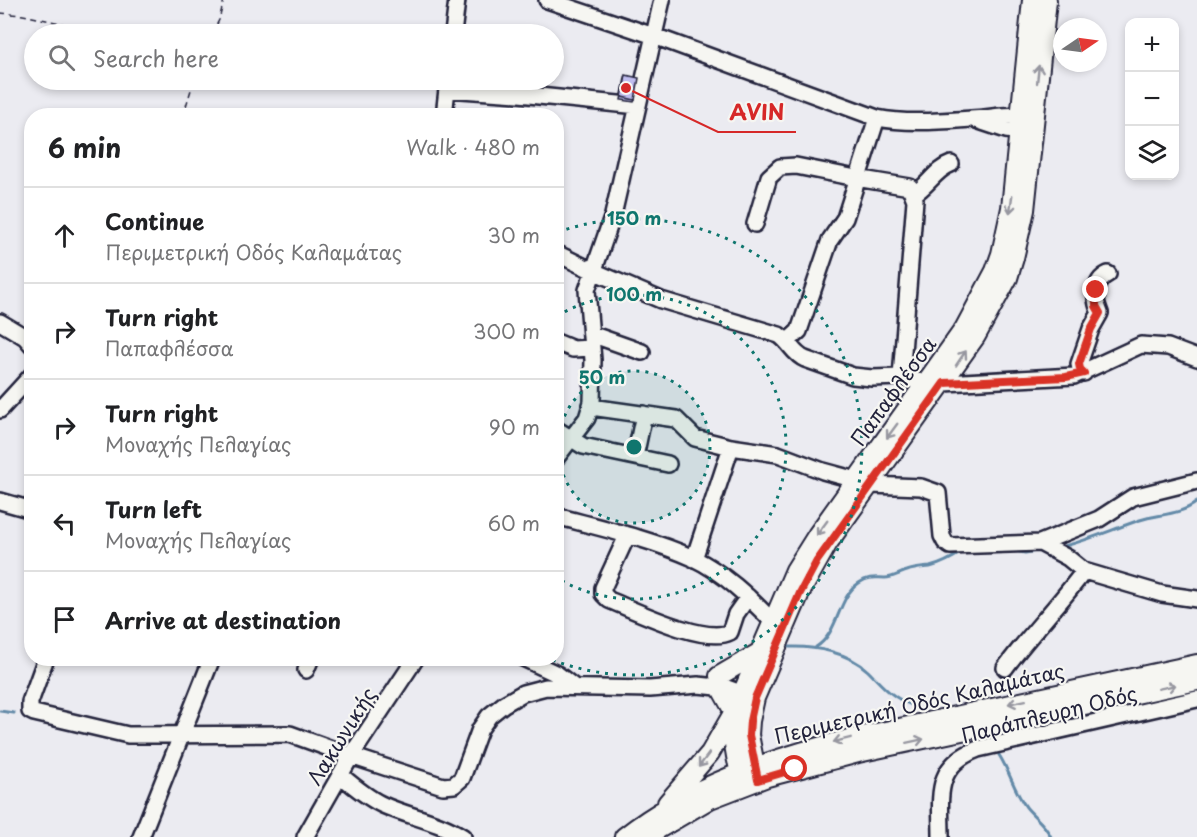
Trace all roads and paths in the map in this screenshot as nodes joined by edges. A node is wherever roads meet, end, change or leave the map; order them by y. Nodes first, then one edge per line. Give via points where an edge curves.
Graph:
1 (224, 0) edge
2 (457, 0) edge
3 (547, 0) edge
4 (662, 0) edge
5 (1032, 0) edge
6 (1047, 0) edge
7 (0, 13) edge
8 (65, 24) edge
9 (217, 24) edge
10 (454, 24) edge
11 (654, 36) junction
12 (191, 90) edge
13 (447, 90) edge
14 (493, 90) edge
15 (638, 105) junction
16 (185, 108) edge
17 (445, 108) edge
18 (877, 118) junction
19 (1027, 124) junction
20 (951, 164) dead end
21 (856, 178) junction
22 (914, 194) junction
23 (755, 224) dead end
24 (564, 257) edge
25 (593, 271) junction
26 (1108, 274) dead end
27 (0, 322) edge
28 (24, 336) edge
29 (591, 341) junction
30 (788, 341) junction
31 (564, 345) edge
32 (642, 352) dead end
33 (1197, 358) edge
34 (1084, 373) junction
35 (901, 377) junction
36 (926, 383) junction
37 (944, 383) junction
38 (24, 384) edge
39 (591, 407) junction
40 (0, 410) edge
41 (644, 414) junction
42 (564, 434) edge
43 (571, 438) junction
44 (564, 447) edge
45 (731, 447) junction
46 (635, 457) junction
47 (668, 464) dead end
48 (1197, 481) edge
49 (863, 482) junction
50 (1, 503) edge
51 (24, 508) edge
52 (564, 518) edge
53 (627, 536) junction
54 (1040, 543) junction
55 (694, 559) junction
56 (1084, 571) junction
57 (748, 597) junction
58 (1197, 599) edge
59 (772, 622) junction
60 (760, 652) junction
61 (1197, 664) edge
62 (42, 666) edge
63 (209, 666) edge
64 (411, 666) edge
65 (540, 666) edge
66 (1005, 668) dead end
67 (719, 681) junction
68 (1197, 681) edge
69 (574, 687) junction
70 (751, 690) junction
71 (1197, 699) edge
72 (734, 711) junction
73 (749, 735) junction
74 (179, 736) junction
75 (797, 752) junction
76 (351, 756) junction
77 (340, 775) junction
78 (749, 776) junction
79 (660, 811) junction
80 (141, 837) edge
81 (305, 837) edge
82 (463, 837) edge
83 (624, 837) edge
84 (645, 837) edge
85 (941, 837) edge

1 - 9 path
2 - 10 street
3 - 11 street
4 - 11 street
5 - 19 main road, Παπαφλέσσα
19 -> 6 main road, Παπαφλέσσα
7 - 8 path
11 - 15 street
11 - 18 street
12 - 16 path
13 - 17 street
14 - 15 street
15 - 25 street via 613,215
18 - 19 street
18 - 21 street
19 -> 36 main road, Παπαφλέσσα via 1002,254 964,329
37 -> 19 main road, Παπαφλέσσα via 1008,278 1025,210
20 - 22 street
21 - 22 street via 908,186
21 - 23 street via 796,165 780,166 770,177
21 - 30 street via 845,219 830,240 799,331
22 - 35 street
24 - 25 street
25 - 29 street via 586,294
25 - 30 street via 661,300
26 - 34 street via 1096,290 1100,313 1079,364
27 - 28 street
29 - 31 street via 573,348
29 - 32 street
29 - 39 street
30 - 35 street via 798,356 853,376
33 - 34 street via 1168,347 1141,345
34 - 37 street
35 - 36 street
36 -> 49 main road, Παπαφλέσσα
37 - 49 main road, Παπαφλέσσα
38 - 40 street
39 - 41 street
39 - 43 street
41 - 45 street via 678,420 693,438
41 - 46 street
42 - 43 street
43 - 44 street
43 - 46 street via 583,446
45 - 49 street via 778,454
45 - 55 street
46 - 47 street
48 - 54 street via 1133,497 1099,519
49 - 54 street via 921,487 938,494 942,536 950,546
49 -> 59 main road, Παπαφλέσσα via 805,554
49 - 70 main road, Παπαφλέσσα via 807,578
50 - 51 street
52 - 53 street
53 - 55 street
53 - 57 street via 603,588 609,600 676,628 721,635 730,632
54 - 56 street
55 - 57 street
56 - 58 street via 1162,594
56 - 66 street
57 - 59 street
59 - 60 main road, Παπαφλέσσα
60 - 67 main road
60 - 70 main road, Παπαφλέσσα
61 -> 75 main road, Περιμετρική Οδός Καλαμάτας
62 - 74 street via 30,702 31,712 128,735
63 - 74 street
64 - 76 street, Λακωνικής
65 - 69 street
67 - 69 street via 650,689
67 - 70 street
67 - 72 main road
78 -> 68 main road, Περιμετρική Οδός Καλαμάτας
69 - 76 street via 546,687 523,693 489,716 480,729 462,778 454,785 443,786
70 - 72 main road, Παπαφλέσσα
70 - 73 main road, Παπαφλέσσα
71 - 85 street, Παράπλευρη Οδός via 964,754 954,762 940,793
72 - 78 main road, Παπαφλέσσα via 732,735
72 -> 79 main road via 710,753
73 - 75 main road via 768,753
73 - 78 main road, Παπαφλέσσα
74 - 76 street via 290,734
74 - 80 street
75 - 78 main road, Περιμετρική Οδός Καλαμάτας
76 - 77 street, Λακωνικής
77 - 81 street, Λακωνικής
77 - 82 street via 371,799
78 - 79 main road, Περιμετρική Οδός Καλαμάτας
78 - 84 main road
79 - 83 main road

